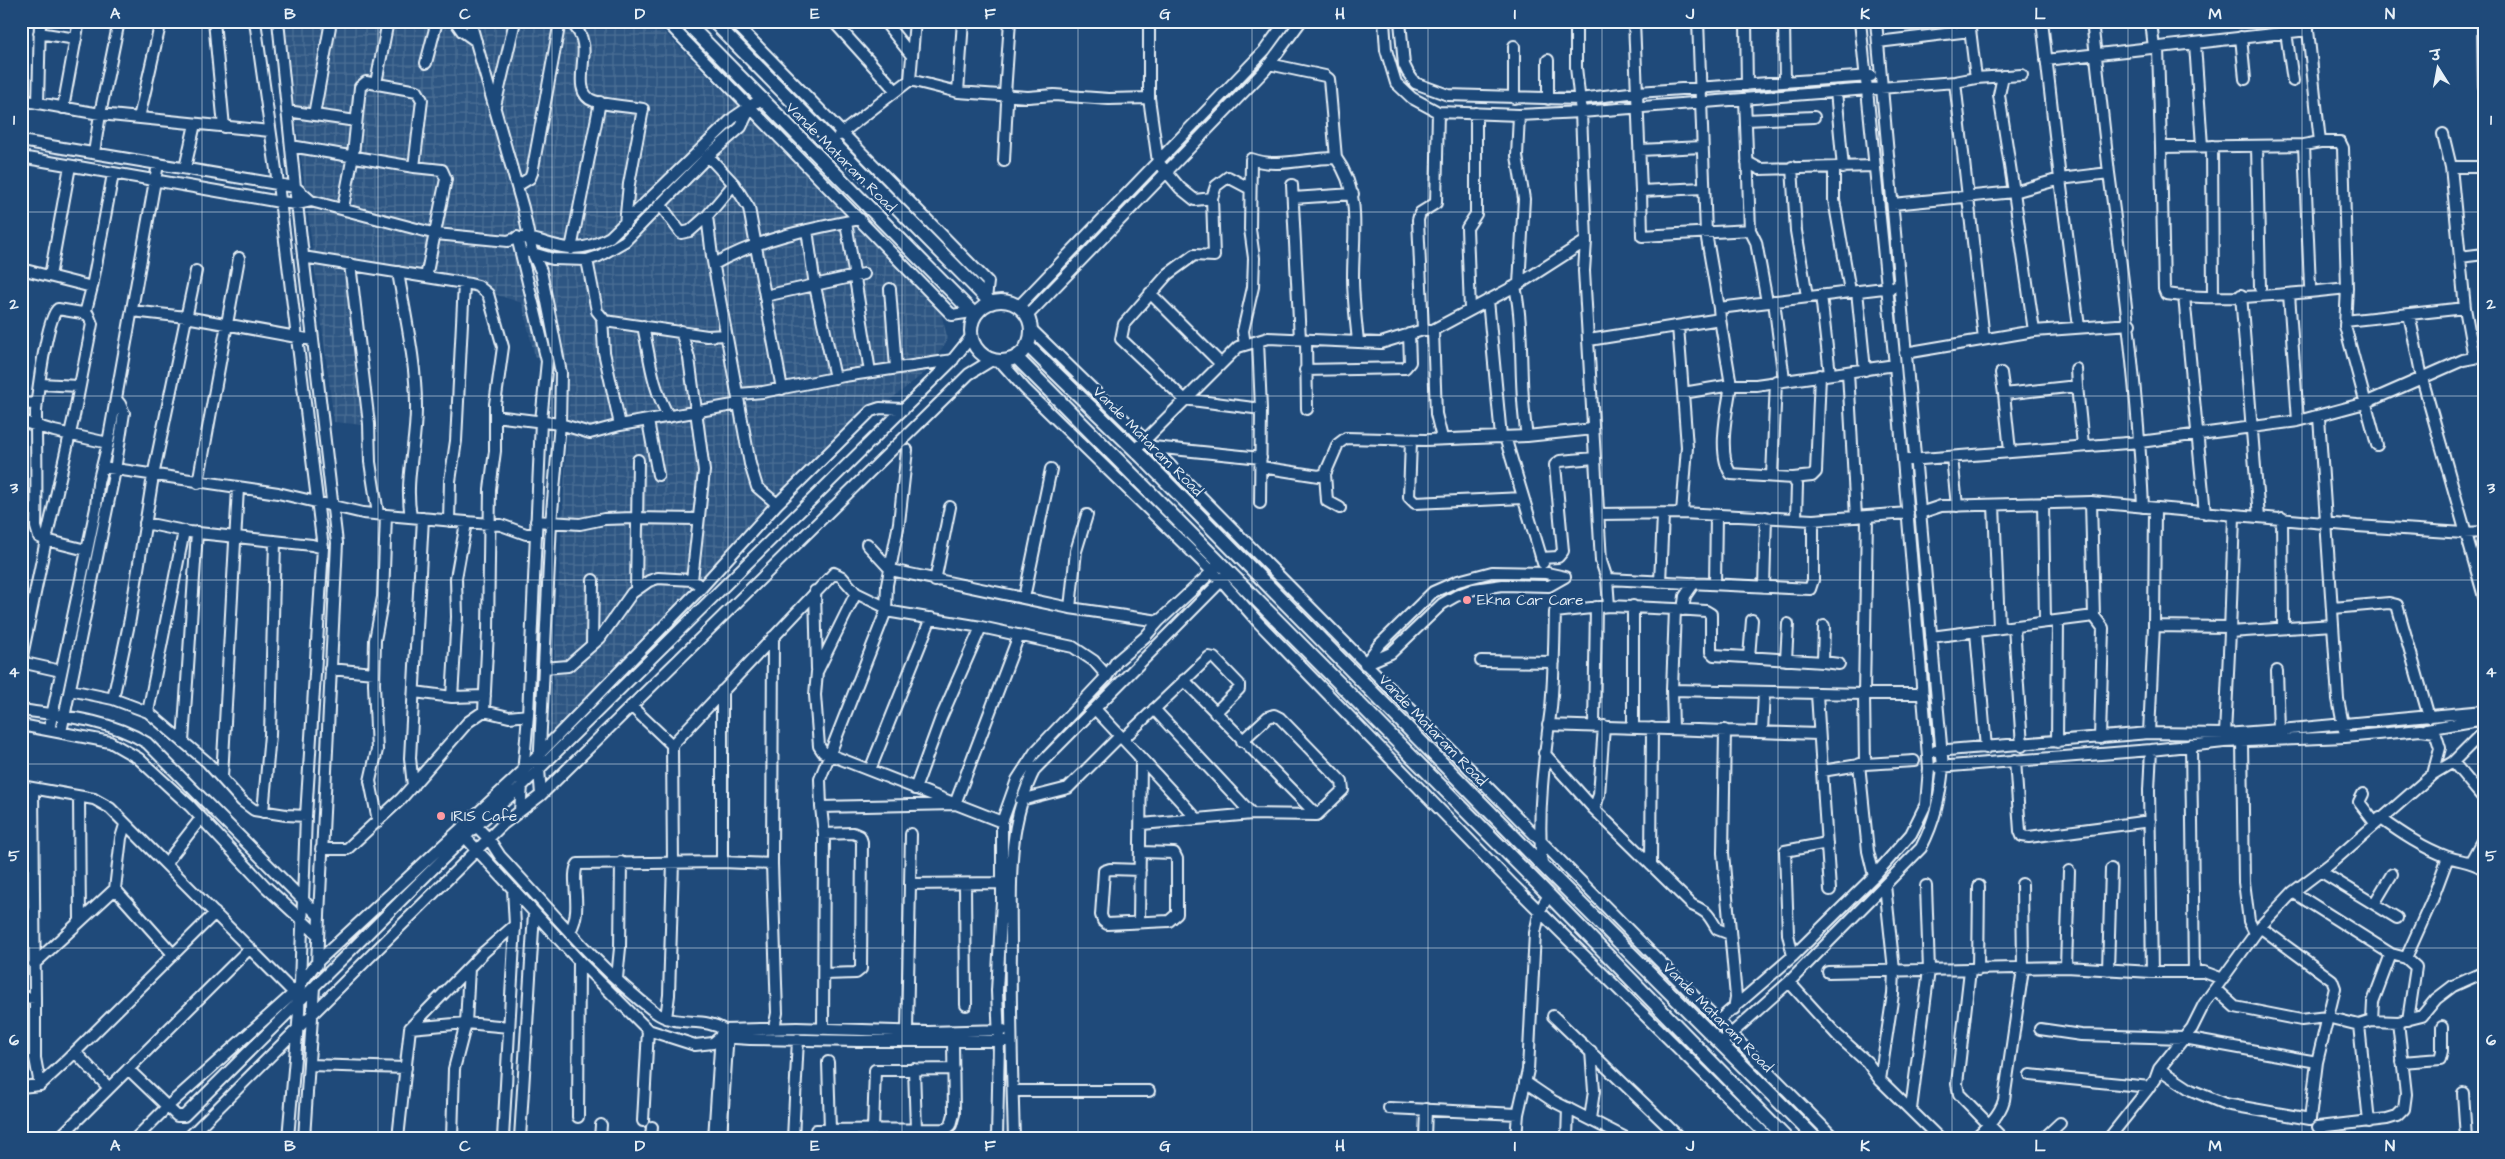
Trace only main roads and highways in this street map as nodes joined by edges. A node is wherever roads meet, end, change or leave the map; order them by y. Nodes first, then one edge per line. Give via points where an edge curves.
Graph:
1 (685, 21) edge
2 (713, 21) edge
3 (988, 301) junction
4 (973, 314) junction
5 (1027, 345) junction
6 (1016, 357) junction
7 (1786, 1138) edge
8 (1815, 1138) edge

1 - 4 main road, Vande Mataram Road
2 - 3 main road, Vande Mataram Road
3 - 4 main road
3 - 5 main road via 1010,302 1025,317
4 - 6 main road via 971,337 978,351 996,360
5 - 6 main road
5 - 8 main road, Vande Mataram Road via 1135,450 1542,865 1726,1038
6 - 7 main road via 1221,572 1549,895

